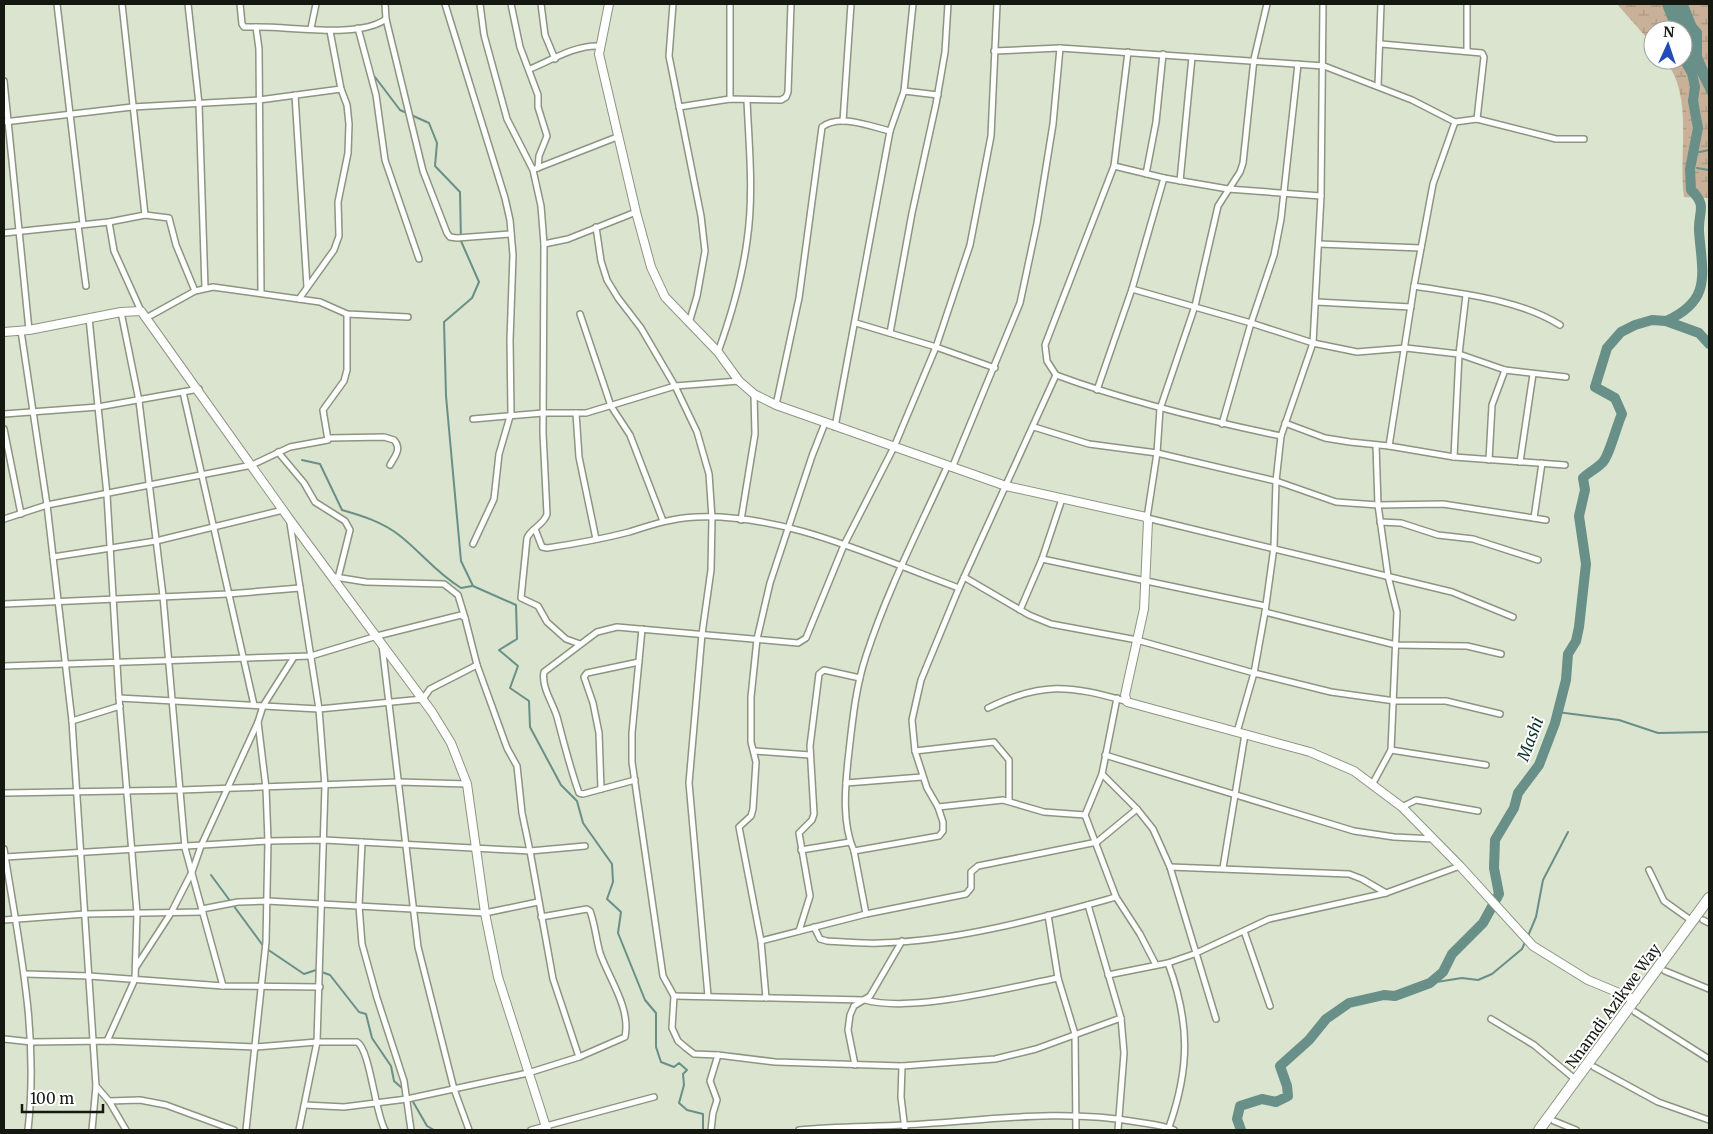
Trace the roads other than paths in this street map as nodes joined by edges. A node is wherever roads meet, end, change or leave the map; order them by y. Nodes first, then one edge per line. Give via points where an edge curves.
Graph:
1 (58, 4) edge
2 (122, 4) edge
3 (188, 4) edge
4 (240, 4) edge
5 (316, 4) edge
6 (385, 4) edge
7 (445, 4) edge
8 (480, 4) edge
9 (511, 4) edge
10 (541, 4) edge
11 (609, 4) edge
12 (673, 4) edge
13 (730, 4) edge
14 (791, 4) edge
15 (851, 4) edge
16 (913, 4) edge
17 (948, 4) edge
18 (997, 4) edge
19 (1267, 4) edge
20 (1324, 4) edge
21 (1381, 4) edge
22 (1467, 4) edge
23 (386, 19) junction
24 (256, 28) junction
25 (310, 28) junction
26 (358, 28) junction
27 (330, 31) junction
28 (1381, 44) junction
29 (599, 46) junction
30 (1060, 48) junction
31 (994, 51) junction
32 (1467, 51) junction
33 (1128, 52) junction
34 (1162, 54) junction
35 (1192, 57) junction
36 (555, 59) junction
37 (1254, 60) junction
38 (1298, 64) junction
39 (1324, 66) junction
40 (530, 69) junction
41 (4, 81) edge
42 (1378, 86) junction
43 (342, 89) junction
44 (904, 91) junction
45 (295, 95) junction
46 (938, 95) junction
47 (730, 99) junction
48 (259, 100) junction
49 (747, 100) junction
50 (199, 104) junction
51 (132, 107) junction
52 (679, 108) junction
53 (70, 115) junction
54 (843, 120) junction
55 (1477, 120) junction
56 (6, 122) edge
57 (1455, 122) junction
58 (890, 131) junction
59 (618, 136) junction
60 (1584, 139) dead end
61 (1114, 166) junction
62 (535, 169) junction
63 (1146, 174) junction
64 (1164, 178) junction
65 (1180, 181) junction
66 (1228, 189) junction
67 (1284, 193) junction
68 (1321, 196) junction
69 (636, 212) junction
70 (145, 215) junction
71 (108, 222) junction
72 (80, 224) junction
73 (596, 227) junction
74 (18, 232) junction
75 (4, 234) edge
76 (511, 234) junction
77 (544, 244) junction
78 (1319, 244) junction
79 (1421, 248) junction
80 (418, 259) dead end
81 (86, 286) dead end
82 (1414, 286) junction
83 (307, 287) junction
84 (206, 288) junction
85 (1132, 289) junction
86 (195, 291) junction
87 (262, 293) junction
88 (1466, 295) junction
89 (299, 299) junction
90 (1316, 302) junction
91 (1195, 306) junction
92 (1411, 307) junction
93 (141, 311) junction
94 (121, 312) junction
95 (347, 314) junction
96 (580, 314) dead end
97 (148, 317) junction
98 (408, 317) dead end
99 (89, 318) junction
100 (688, 323) junction
101 (1251, 323) junction
102 (856, 324) junction
103 (1560, 325) dead end
104 (25, 330) junction
105 (4, 332) edge
106 (890, 333) junction
107 (1312, 343) junction
108 (936, 347) junction
109 (1406, 348) junction
110 (718, 352) junction
111 (1459, 354) junction
112 (995, 368) junction
113 (1505, 370) junction
114 (1533, 374) junction
115 (1056, 375) junction
116 (1566, 377) dead end
117 (739, 382) junction
118 (675, 386) junction
119 (199, 389) junction
120 (1098, 390) junction
121 (183, 392) junction
122 (754, 394) junction
123 (139, 401) junction
124 (776, 405) junction
125 (611, 406) junction
126 (98, 407) junction
127 (1160, 409) junction
128 (32, 413) junction
129 (543, 413) junction
130 (576, 413) junction
131 (4, 414) edge
132 (510, 417) junction
133 (473, 420) dead end
134 (825, 423) junction
135 (1285, 423) junction
136 (1222, 424) junction
137 (835, 426) junction
138 (1034, 427) junction
139 (4, 429) edge
140 (1281, 436) junction
141 (329, 438) junction
142 (1376, 445) junction
143 (1389, 446) junction
144 (894, 447) junction
145 (278, 452) junction
146 (1157, 453) junction
147 (1454, 457) junction
148 (1488, 460) junction
149 (1520, 462) junction
150 (1542, 463) junction
151 (390, 465) dead end
152 (1565, 465) dead end
153 (252, 466) junction
154 (949, 468) junction
155 (200, 476) junction
156 (1276, 481) junction
157 (148, 485) junction
158 (1006, 486) junction
159 (107, 495) junction
160 (1062, 499) junction
161 (47, 505) junction
162 (1378, 505) junction
163 (283, 510) junction
164 (21, 514) junction
165 (712, 518) junction
166 (1147, 518) junction
167 (1534, 518) junction
168 (4, 519) edge
169 (290, 520) junction
170 (741, 520) junction
171 (1546, 520) dead end
172 (663, 521) junction
173 (1380, 522) junction
174 (213, 528) junction
175 (535, 529) junction
176 (788, 529) junction
177 (596, 539) junction
178 (156, 541) junction
179 (473, 544) dead end
180 (844, 545) junction
181 (1274, 547) junction
182 (111, 548) junction
183 (52, 557) junction
184 (1042, 559) junction
185 (1538, 560) dead end
186 (902, 567) junction
187 (1388, 576) junction
188 (335, 577) junction
189 (964, 577) junction
190 (1147, 580) junction
191 (300, 588) junction
192 (959, 588) junction
193 (228, 594) junction
194 (163, 596) junction
195 (115, 598) junction
196 (58, 601) junction
197 (4, 604) edge
198 (1265, 609) junction
199 (1020, 610) junction
200 (1513, 617) dead end
201 (465, 618) junction
202 (642, 628) junction
203 (702, 634) junction
204 (376, 636) junction
205 (757, 639) junction
206 (1137, 640) junction
207 (382, 644) junction
208 (580, 644) junction
209 (1396, 645) junction
210 (1501, 654) dead end
211 (311, 656) junction
212 (294, 657) junction
213 (243, 659) junction
214 (170, 660) junction
215 (118, 662) junction
216 (638, 662) junction
217 (65, 665) junction
218 (477, 665) junction
219 (4, 666) edge
220 (1254, 673) junction
221 (860, 678) junction
222 (119, 698) junction
223 (423, 699) junction
224 (1121, 699) junction
225 (174, 700) junction
226 (1395, 701) junction
227 (389, 704) junction
228 (254, 705) junction
229 (120, 706) junction
230 (263, 706) junction
231 (988, 708) dead end
232 (319, 709) junction
233 (1500, 714) dead end
234 (72, 721) junction
235 (258, 722) junction
236 (1241, 733) junction
237 (1391, 750) junction
238 (755, 751) junction
239 (915, 751) junction
240 (810, 755) junction
241 (1104, 755) junction
242 (1486, 765) dead end
243 (1102, 774) junction
244 (922, 777) junction
245 (635, 780) junction
246 (398, 782) junction
247 (846, 783) junction
248 (1373, 783) junction
249 (467, 784) junction
250 (325, 786) junction
251 (266, 788) junction
252 (227, 789) junction
253 (601, 789) junction
254 (128, 790) junction
255 (181, 790) junction
256 (76, 791) junction
257 (4, 793) edge
258 (1234, 793) junction
259 (1009, 801) junction
260 (1402, 806) junction
261 (938, 807) junction
262 (1137, 809) junction
263 (1478, 811) dead end
264 (1085, 814) junction
265 (1434, 839) junction
266 (324, 840) junction
267 (268, 841) junction
268 (362, 842) junction
269 (850, 842) junction
270 (1097, 842) junction
271 (406, 844) junction
272 (201, 846) junction
273 (584, 846) dead end
274 (185, 848) junction
275 (4, 849) edge
276 (133, 849) junction
277 (477, 849) junction
278 (801, 850) junction
279 (854, 850) junction
280 (530, 851) junction
281 (81, 852) junction
282 (5, 857) junction
283 (1460, 866) junction
284 (1170, 868) junction
285 (1223, 868) junction
286 (1649, 870) dead end
287 (192, 872) junction
288 (1386, 893) junction
289 (1116, 897) junction
290 (1709, 898) edge
291 (267, 901) junction
292 (538, 902) junction
293 (323, 904) junction
294 (1088, 905) junction
295 (359, 906) junction
296 (203, 910) junction
297 (415, 910) junction
298 (1709, 910) edge
299 (171, 913) junction
300 (485, 913) junction
301 (85, 914) junction
302 (137, 914) junction
303 (866, 914) junction
304 (1048, 915) junction
305 (541, 917) junction
306 (14, 918) junction
307 (4, 920) edge
308 (1702, 921) edge
309 (814, 927) junction
310 (799, 931) junction
311 (1244, 931) junction
312 (761, 941) junction
313 (902, 941) junction
314 (1194, 954) junction
315 (1168, 962) junction
316 (1156, 964) junction
317 (136, 967) junction
318 (1665, 971) junction
319 (26, 974) junction
320 (1108, 975) junction
321 (89, 976) junction
322 (1058, 978) junction
323 (135, 979) junction
324 (223, 986) junction
325 (259, 987) junction
326 (320, 988) junction
327 (1709, 989) edge
328 (674, 996) junction
329 (708, 996) junction
330 (766, 998) junction
331 (865, 1000) junction
332 (1636, 1000) junction
333 (1270, 1006) dead end
334 (1635, 1012) junction
335 (1121, 1018) junction
336 (1216, 1019) dead end
337 (1491, 1019) dead end
338 (1075, 1034) junction
339 (4, 1039) edge
340 (107, 1041) junction
341 (32, 1042) junction
342 (317, 1042) junction
343 (93, 1043) junction
344 (256, 1047) junction
345 (718, 1054) junction
346 (580, 1056) junction
347 (1709, 1059) edge
348 (855, 1065) junction
349 (902, 1066) junction
350 (1594, 1067) junction
351 (528, 1072) junction
352 (1576, 1081) junction
353 (96, 1086) junction
354 (454, 1089) junction
355 (654, 1097) dead end
356 (407, 1099) junction
357 (109, 1101) junction
358 (375, 1103) junction
359 (305, 1105) junction
360 (1076, 1115) junction
361 (1117, 1118) junction
362 (1709, 1120) edge
363 (1554, 1121) junction
364 (546, 1128) edge
365 (833, 1128) edge
366 (905, 1128) edge
367 (1171, 1129) edge
368 (28, 1130) edge
369 (92, 1130) edge
370 (126, 1130) edge
371 (234, 1130) edge
372 (246, 1130) edge
373 (299, 1130) edge
374 (385, 1130) edge
375 (412, 1130) edge
376 (469, 1130) edge
377 (531, 1130) edge
378 (710, 1130) edge
379 (799, 1130) edge
380 (1076, 1130) edge
381 (1118, 1130) edge
382 (1539, 1130) edge
383 (1547, 1130) edge
384 (1576, 1130) edge

1 - 53 street
2 - 51 street
3 - 50 street
4 - 24 street via 242,24
5 - 25 street
6 - 23 street
7 - 76 street via 497,167
8 - 62 street via 484,35 507,119
9 - 40 street via 520,47
10 - 36 street via 545,35
11 - 29 street
12 - 52 street via 669,56
13 - 47 street
14 - 49 street via 787,95 781,100
15 - 54 street
16 - 44 street
17 - 46 street
18 - 31 street
19 - 37 street
20 - 39 street
21 - 28 street
22 - 32 street
23 - 26 street
23 - 76 street via 423,171 447,234 457,238
24 - 25 street
24 - 48 street
25 - 27 street
26 - 27 street
26 - 80 street via 376,95 385,160
27 - 43 street
28 - 32 street
28 - 42 street
29 - 36 street via 587,46
29 - 59 street
30 - 31 street
30 - 33 street
30 - 112 street via 1053,124 1037,222 1020,302
31 - 108 street via 991,136 972,236
32 - 55 street via 1482,53 1484,57
33 - 34 street
33 - 61 street
34 - 35 street
34 - 63 street via 1156,122
35 - 37 street
35 - 65 street
36 - 40 street
37 - 38 street
37 - 66 street via 1243,163
38 - 39 street
38 - 67 street
39 - 42 street
39 - 68 street
40 - 62 street via 547,136
41 - 56 street
42 - 57 street
43 - 45 street
43 - 83 street via 349,124 348,153 338,202 338,243
44 - 46 street
44 - 58 street
45 - 48 street
45 - 83 street
46 - 106 street
47 - 49 street
47 - 52 street
48 - 50 street
48 - 87 street
49 - 110 street via 751,189 747,241 729,321
50 - 51 street
50 - 84 street
51 - 53 street
51 - 70 street
52 - 100 street via 702,216 705,251 697,296
53 - 56 street
53 - 72 street
54 - 58 street
54 - 124 street via 827,123 820,134 799,298
55 - 57 street
55 - 60 street via 1556,139
56 - 74 street
57 - 79 street via 1433,184
58 - 102 street
59 - 62 street
59 - 69 street
61 - 63 street
61 - 115 street via 1045,345 1048,361
62 - 77 street
63 - 64 street
64 - 65 street
64 - 85 street
65 - 66 street
66 - 67 street
66 - 91 street via 1218,206
67 - 68 street
67 - 101 street via 1274,255
68 - 78 street
69 - 73 street
69 - 100 street via 651,267 665,297
70 - 71 street
70 - 86 street via 170,219 176,245
71 - 72 street
71 - 93 street via 114,251
72 - 74 street
72 - 81 street
73 - 77 street via 568,239
73 - 118 street via 600,261 607,280 641,328
74 - 75 street
74 - 104 street
76 - 132 street
77 - 129 street
78 - 79 street
78 - 90 street
79 - 82 street
82 - 88 street
82 - 92 street
83 - 89 street
84 - 86 street
84 - 87 street via 213,286
85 - 91 street
85 - 120 street
86 - 97 street
87 - 89 street
88 - 103 street via 1538,312
88 - 111 street
89 - 95 street via 320,302
90 - 92 street
90 - 107 street
91 - 101 street
91 - 127 street
92 - 109 street
93 - 94 street
93 - 97 street
94 - 99 street
94 - 123 street
95 - 98 street
95 - 141 street via 347,370 344,381 323,410
96 - 125 street
97 - 119 street
99 - 104 street
99 - 126 street
100 - 110 street
101 - 107 street
101 - 136 street
102 - 106 street
102 - 137 street
104 - 105 street
104 - 128 street
106 - 108 street
107 - 109 street via 1357,352
107 - 135 street
108 - 112 street
108 - 144 street
109 - 111 street
109 - 143 street
110 - 117 street
111 - 113 street
111 - 147 street
112 - 154 street
113 - 114 street
113 - 148 street via 1492,405
114 - 116 street
114 - 149 street
115 - 120 street
115 - 138 street
117 - 118 street
117 - 122 street
118 - 125 street
118 - 165 street via 704,452
119 - 121 street
119 - 153 street
120 - 127 street
121 - 123 street
121 - 155 street
122 - 124 street
122 - 170 street via 754,434
123 - 126 street
123 - 157 street
124 - 134 street
125 - 130 street
125 - 172 street via 630,435
126 - 128 street
126 - 159 street
127 - 136 street
127 - 146 street
128 - 131 street
128 - 161 street
129 - 130 street
129 - 132 street
129 - 175 street via 547,514
130 - 177 street via 579,457
132 - 133 street
132 - 179 street via 499,454 494,499
134 - 137 street
134 - 176 street
135 - 140 street
135 - 142 street via 1325,438
136 - 140 street
137 - 144 street
138 - 146 street via 1089,444
138 - 158 street
139 - 164 street
140 - 156 street
141 - 145 street
141 - 151 street via 384,437 394,440 398,446 397,453
142 - 143 street
142 - 162 street
143 - 147 street
144 - 154 street
144 - 180 street
145 - 153 street
145 - 188 street via 299,476 315,502 349,526
146 - 156 street
146 - 166 street
147 - 148 street
148 - 149 street
149 - 150 street
150 - 152 street
150 - 167 street
153 - 155 street
153 - 163 street
154 - 158 street
154 - 186 street
155 - 157 street
155 - 174 street
156 - 162 street via 1336,502
156 - 181 street
157 - 159 street
157 - 178 street
158 - 160 street
158 - 189 street
159 - 161 street
159 - 182 street
160 - 166 street
160 - 184 street
161 - 164 street
161 - 183 street
162 - 167 street via 1443,504
162 - 173 street
163 - 169 street
163 - 174 street
164 - 168 street
165 - 170 street
165 - 172 street
165 - 203 street via 711,570
166 - 181 street
166 - 190 street
167 - 171 street
169 - 188 street
169 - 191 street
170 - 176 street
172 - 177 street
173 - 185 street via 1401,523 1438,535 1473,539
173 - 187 street
174 - 178 street
174 - 193 street
175 - 177 street via 544,548
175 - 208 street via 527,538 521,598 538,606 547,622 566,639
176 - 180 street
176 - 205 street via 770,583
178 - 182 street
178 - 194 street
180 - 186 street
180 - 205 street via 802,642
181 - 187 street
181 - 198 street
182 - 183 street
182 - 195 street
183 - 196 street
184 - 190 street
184 - 199 street
186 - 192 street
186 - 221 street
187 - 200 street via 1452,592
187 - 209 street via 1396,603
188 - 201 street via 366,582 444,584 458,595
188 - 204 street
189 - 192 street
189 - 199 street
190 - 198 street
190 - 206 street
191 - 193 street
191 - 211 street
192 - 239 street via 921,680 912,720
193 - 194 street
193 - 213 street
194 - 195 street
194 - 214 street
195 - 196 street
195 - 215 street
196 - 197 street
196 - 217 street
198 - 209 street
198 - 220 street
199 - 206 street via 1051,624
201 - 204 street via 457,615
201 - 218 street
202 - 203 street
202 - 208 street via 606,628
202 - 216 street
203 - 205 street
203 - 329 street via 689,783
204 - 207 street
204 - 211 street
205 - 238 street via 751,697 751,742
206 - 220 street
206 - 224 street
207 - 223 street
207 - 227 street
208 - 253 street via 544,672 543,679 579,793
209 - 210 street via 1467,646
209 - 226 street
211 - 212 street
211 - 232 street
212 - 213 street
212 - 230 street
213 - 214 street
213 - 228 street
214 - 215 street
214 - 225 street
215 - 217 street
215 - 222 street
216 - 245 street via 632,733
216 - 253 street via 587,673 584,677 598,733
217 - 219 street
217 - 234 street
218 - 223 street via 430,689
218 - 280 street via 507,748 517,766
220 - 226 street via 1331,692
220 - 236 street
221 - 240 street via 824,670 819,674
221 - 247 street
222 - 225 street
222 - 229 street
223 - 227 street
223 - 249 street via 451,743
224 - 231 street via 1049,688 1012,696
224 - 236 street
224 - 241 street
225 - 228 street
225 - 255 street
226 - 233 street via 1446,701
226 - 237 street
227 - 232 street
227 - 246 street
228 - 230 street
229 - 234 street
229 - 254 street
230 - 232 street
230 - 235 street
232 - 250 street
234 - 256 street
235 - 251 street
235 - 252 street
236 - 248 street via 1332,760
236 - 258 street
237 - 242 street
237 - 248 street
238 - 240 street
238 - 312 street via 754,809 739,827
239 - 244 street
239 - 259 street via 994,742 1010,760
240 - 278 street via 814,814 799,833
241 - 243 street
241 - 258 street
243 - 262 street
243 - 264 street
244 - 247 street
244 - 261 street
245 - 253 street
245 - 328 street via 662,976
246 - 249 street
246 - 250 street
246 - 271 street
247 - 269 street
248 - 260 street
249 - 277 street
250 - 251 street
250 - 266 street
251 - 252 street
251 - 267 street
252 - 255 street
252 - 272 street
254 - 255 street
254 - 256 street
254 - 276 street
255 - 274 street
256 - 257 street
256 - 281 street
258 - 265 street via 1354,831
258 - 285 street
259 - 261 street
259 - 264 street via 1044,812
260 - 263 street via 1416,800
260 - 265 street
261 - 279 street via 943,822 940,836
262 - 270 street
262 - 284 street via 1153,829
264 - 270 street
265 - 283 street
266 - 267 street
266 - 268 street
266 - 293 street
267 - 272 street
267 - 291 street
268 - 271 street
268 - 295 street
269 - 278 street
269 - 279 street
270 - 289 street
270 - 303 street via 978,866 971,872 971,888 966,894
271 - 277 street
271 - 297 street
272 - 274 street
272 - 287 street
273 - 280 street
274 - 276 street
274 - 287 street
275 - 282 street
276 - 281 street
276 - 302 street
277 - 280 street
277 - 300 street
278 - 310 street via 810,896
279 - 303 street
280 - 292 street
281 - 282 street
281 - 301 street
282 - 306 street
283 - 288 street
283 - 332 street via 1533,946 1588,980
284 - 285 street
284 - 314 street
285 - 288 street via 1349,874
286 - 308 street via 1664,901
287 - 296 street
287 - 299 street
288 - 311 street via 1290,913
289 - 294 street
289 - 316 street
290 - 308 highway, Nnamdi Azikwe Way
291 - 293 street
291 - 296 street via 238,902
291 - 325 street via 266,942
292 - 300 street
292 - 305 street
293 - 295 street
293 - 326 street
294 - 304 street
294 - 320 street
295 - 297 street
295 - 356 street via 365,958
296 - 299 street
296 - 324 street
297 - 300 street
297 - 354 street via 418,947
298 - 308 highway, Nnamdi Azikwe Way
299 - 302 street
299 - 317 street
300 - 351 street via 506,1009
301 - 302 street
301 - 306 street
301 - 321 street
302 - 317 street
303 - 309 street
304 - 313 street via 946,937
304 - 322 street
305 - 346 street via 553,979
305 - 346 street via 590,911 600,953 623,1006 625,1037
306 - 307 street
306 - 319 street
308 - 318 highway, Nnamdi Azikwe Way
308 - 332 highway, Nnamdi Azikwe Way
309 - 310 street
309 - 313 street via 820,939 827,941
310 - 312 street
311 - 314 street
311 - 333 street
312 - 330 street
313 - 331 street
314 - 315 street
314 - 336 street
315 - 316 street
315 - 367 street via 1185,1020 1185,1050
316 - 320 street
317 - 323 street
318 - 327 street
318 - 334 highway, Nnamdi Azikwe Way
319 - 321 street
319 - 341 street
320 - 335 street
321 - 323 street
321 - 343 street
322 - 331 street via 978,994 902,1004
322 - 338 street
323 - 324 street
323 - 340 street
324 - 325 street
325 - 326 street
325 - 344 street
326 - 342 street
328 - 329 street
328 - 345 street via 672,1028 678,1041 694,1054
329 - 330 street
330 - 331 street
331 - 348 street via 854,1006 848,1030
332 - 352 highway, Nnamdi Azikwe Way
334 - 347 street
334 - 350 highway, Nnamdi Azikwe Way
335 - 338 street
335 - 361 street via 1123,1086
337 - 352 street via 1534,1045
338 - 349 street via 1036,1049 995,1059
338 - 360 street
339 - 341 street
340 - 343 street
340 - 344 street
341 - 343 street
341 - 368 street
342 - 344 street
342 - 358 street via 361,1044
342 - 359 street
343 - 353 street
344 - 372 street
345 - 348 street via 775,1062
345 - 378 street via 710,1081 717,1100
346 - 351 street
348 - 349 street
349 - 366 street via 901,1098
350 - 362 street via 1658,1102
350 - 363 highway, Nnamdi Azikwe Way
351 - 354 street
351 - 364 street
352 - 382 highway, Nnamdi Azikwe Way
353 - 357 street
353 - 369 street
354 - 356 street
354 - 376 street
355 - 364 street
356 - 358 street
356 - 375 street
357 - 370 street
357 - 371 street via 140,1100 166,1104
358 - 359 street via 338,1107
358 - 374 street
359 - 373 street
360 - 361 street
360 - 366 street via 983,1118
360 - 380 street
361 - 367 street
361 - 381 street
363 - 383 highway, Nnamdi Azikwe Way
363 - 384 street
364 - 377 street
365 - 366 street
365 - 379 street

